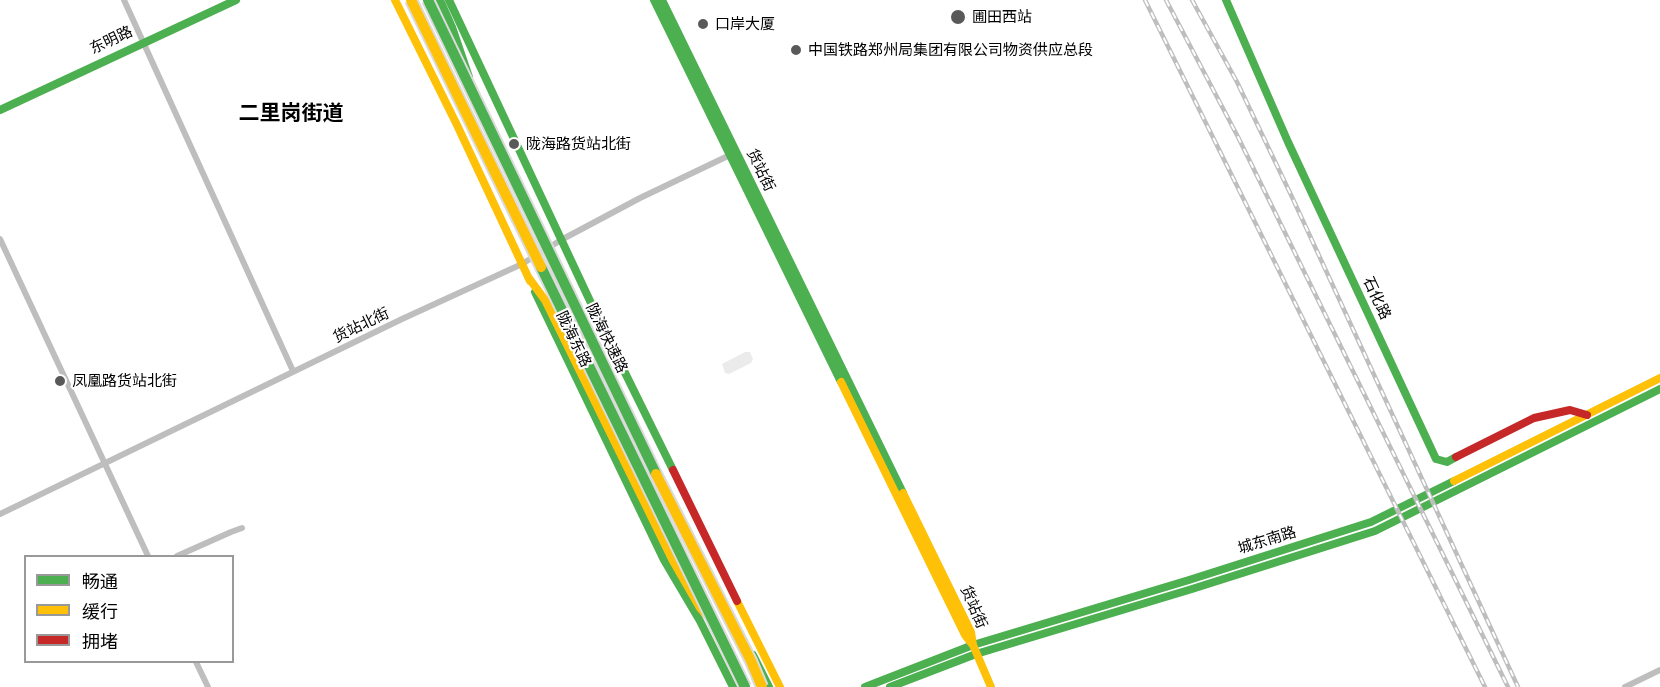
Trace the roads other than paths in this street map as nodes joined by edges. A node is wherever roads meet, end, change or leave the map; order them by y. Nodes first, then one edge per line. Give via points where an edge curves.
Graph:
1 (123, 0) edge
2 (236, 0) edge
3 (395, 0) edge
4 (411, 0) edge
5 (428, 0) edge
6 (440, 0) edge
7 (450, 0) edge
8 (654, 0) edge
9 (662, 0) edge
10 (1226, 0) edge
11 (143, 42) junction
12 (478, 103) junction
13 (0, 110) edge
14 (730, 155) junction
15 (0, 239) edge
16 (561, 240) junction
17 (522, 264) junction
18 (528, 277) junction
19 (293, 371) junction
20 (1660, 378) edge
21 (1660, 389) edge
22 (1587, 415) junction
23 (104, 462) junction
24 (0, 514) edge
25 (242, 528) dead end
26 (148, 555) edge
27 (179, 555) edge
28 (725, 611) junction
29 (717, 626) junction
30 (975, 649) junction
31 (196, 663) edge
32 (1660, 670) edge
33 (208, 687) edge
34 (733, 687) edge
35 (745, 687) edge
36 (762, 687) edge
37 (769, 687) edge
38 (780, 687) edge
39 (865, 687) edge
40 (890, 687) edge
41 (990, 687) edge
42 (1625, 687) edge

1 - 11 street
2 - 11 main road, 东明路
3 - 17 main road, 陇海东路
4 - 29 main road, 陇海快速路, bridge
5 - 12 main road, 陇海快速路, bridge
6 - 12 main road, bridge
7 - 16 main road, 陇海东路
8 - 14 main road, 货站街
9 - 30 main road, 货站街 via 971,632
10 - 22 main road, 石化路 via 1436,459 1447,462 1534,418 1570,410
11 - 13 main road, 东明路
11 - 19 street
12 - 28 main road, 陇海快速路, bridge
14 - 16 street, 货站北街
14 - 30 main road, 货站街
15 - 23 street
16 - 17 street, 货站北街
16 - 38 main road, 陇海东路
17 - 18 main road, 陇海东路
17 - 19 street, 货站北街
18 - 29 main road, bridge via 545,300 673,561 700,608
18 - 34 main road, 陇海东路 via 664,560
19 - 23 street, 货站北街
20 - 22 main road, 城东南路
21 - 30 main road, 城东南路 via 1375,531 1192,590
22 - 30 main road, 城东南路 via 1371,522
23 - 24 street, 货站北街
23 - 26 street
25 - 27 street
28 - 36 main road, 陇海快速路, bridge
28 - 37 main road, bridge
29 - 35 main road, 陇海快速路, bridge
30 - 39 main road, 城东南路
30 - 40 main road, 城东南路
30 - 41 main road
31 - 33 street
32 - 42 street

